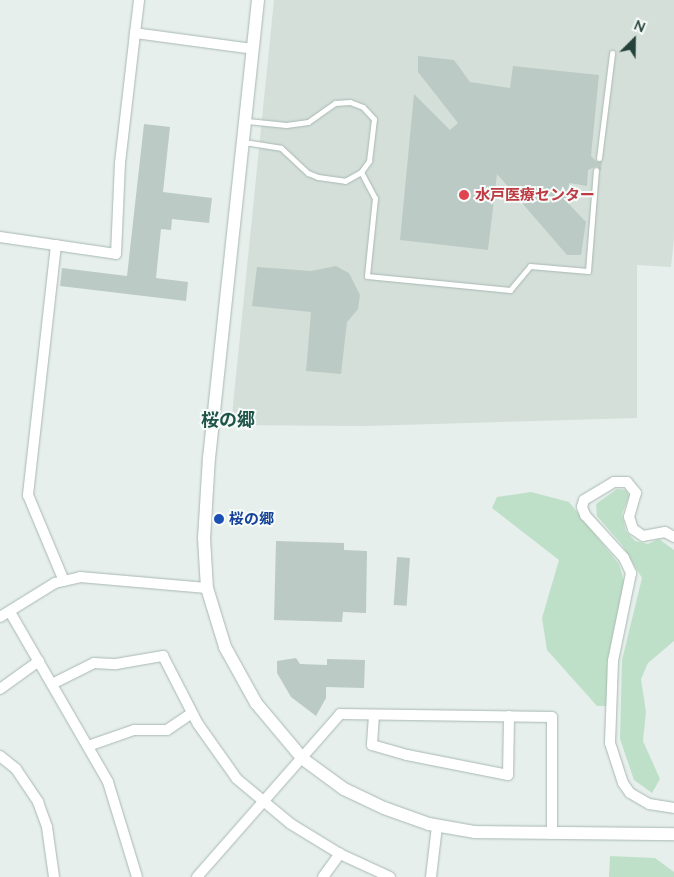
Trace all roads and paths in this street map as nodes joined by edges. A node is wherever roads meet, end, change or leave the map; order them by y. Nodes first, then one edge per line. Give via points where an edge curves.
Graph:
1 (139, 0) edge
2 (258, 0) edge
3 (135, 33) junction
4 (253, 49) junction
5 (612, 53) dead end
6 (246, 121) junction
7 (244, 142) junction
8 (598, 158) dead end
9 (596, 170) dead end
10 (361, 172) junction
11 (0, 237) edge
12 (56, 245) junction
13 (674, 537) edge
14 (64, 581) junction
15 (207, 588) junction
16 (10, 612) junction
17 (0, 617) edge
18 (39, 661) junction
19 (52, 684) junction
20 (0, 689) edge
21 (192, 713) junction
22 (374, 715) junction
23 (509, 716) junction
24 (88, 746) junction
25 (0, 756) edge
26 (303, 759) junction
27 (264, 803) junction
28 (674, 808) edge
29 (437, 826) junction
30 (552, 834) junction
31 (674, 834) edge
32 (340, 854) junction
33 (54, 877) edge
34 (137, 877) edge
35 (197, 877) edge
36 (323, 877) edge
37 (390, 877) edge
38 (430, 877) edge

1 - 3 street
2 - 4 street
3 - 4 street
3 - 12 street via 120,163 116,254
4 - 6 street
5 - 8 lane
6 - 7 street
6 - 10 lane via 286,125 308,122 335,103 356,104 374,119 369,162
7 - 10 lane via 281,148 318,177 345,181
7 - 15 street via 209,457 204,538
9 - 10 lane via 588,271 530,266 510,290 367,276 374,198
11 - 12 street
12 - 14 street via 28,495
13 - 28 street via 665,532 643,536 633,529 629,518 636,493 627,482 614,482 584,500 585,515 624,558 631,573 613,661 610,743 623,783 630,793 649,804
14 - 15 street via 80,577
14 - 16 street
15 - 26 street via 224,647 241,680 275,729
16 - 17 street
16 - 18 street
18 - 19 street
18 - 20 street
19 - 21 street via 94,662 116,664 163,656
19 - 24 street
21 - 24 street via 167,730 134,730
21 - 27 street via 236,779
22 - 23 street
22 - 23 street via 372,745 406,756 508,775
22 - 26 street via 340,714
23 - 30 street via 552,717
24 - 34 street via 108,782
25 - 33 street via 16,769 38,802 47,827
26 - 27 street
26 - 29 street via 362,798
27 - 32 street
27 - 35 street
29 - 30 street via 476,832
29 - 38 street
30 - 31 street
32 - 36 street
32 - 37 street

